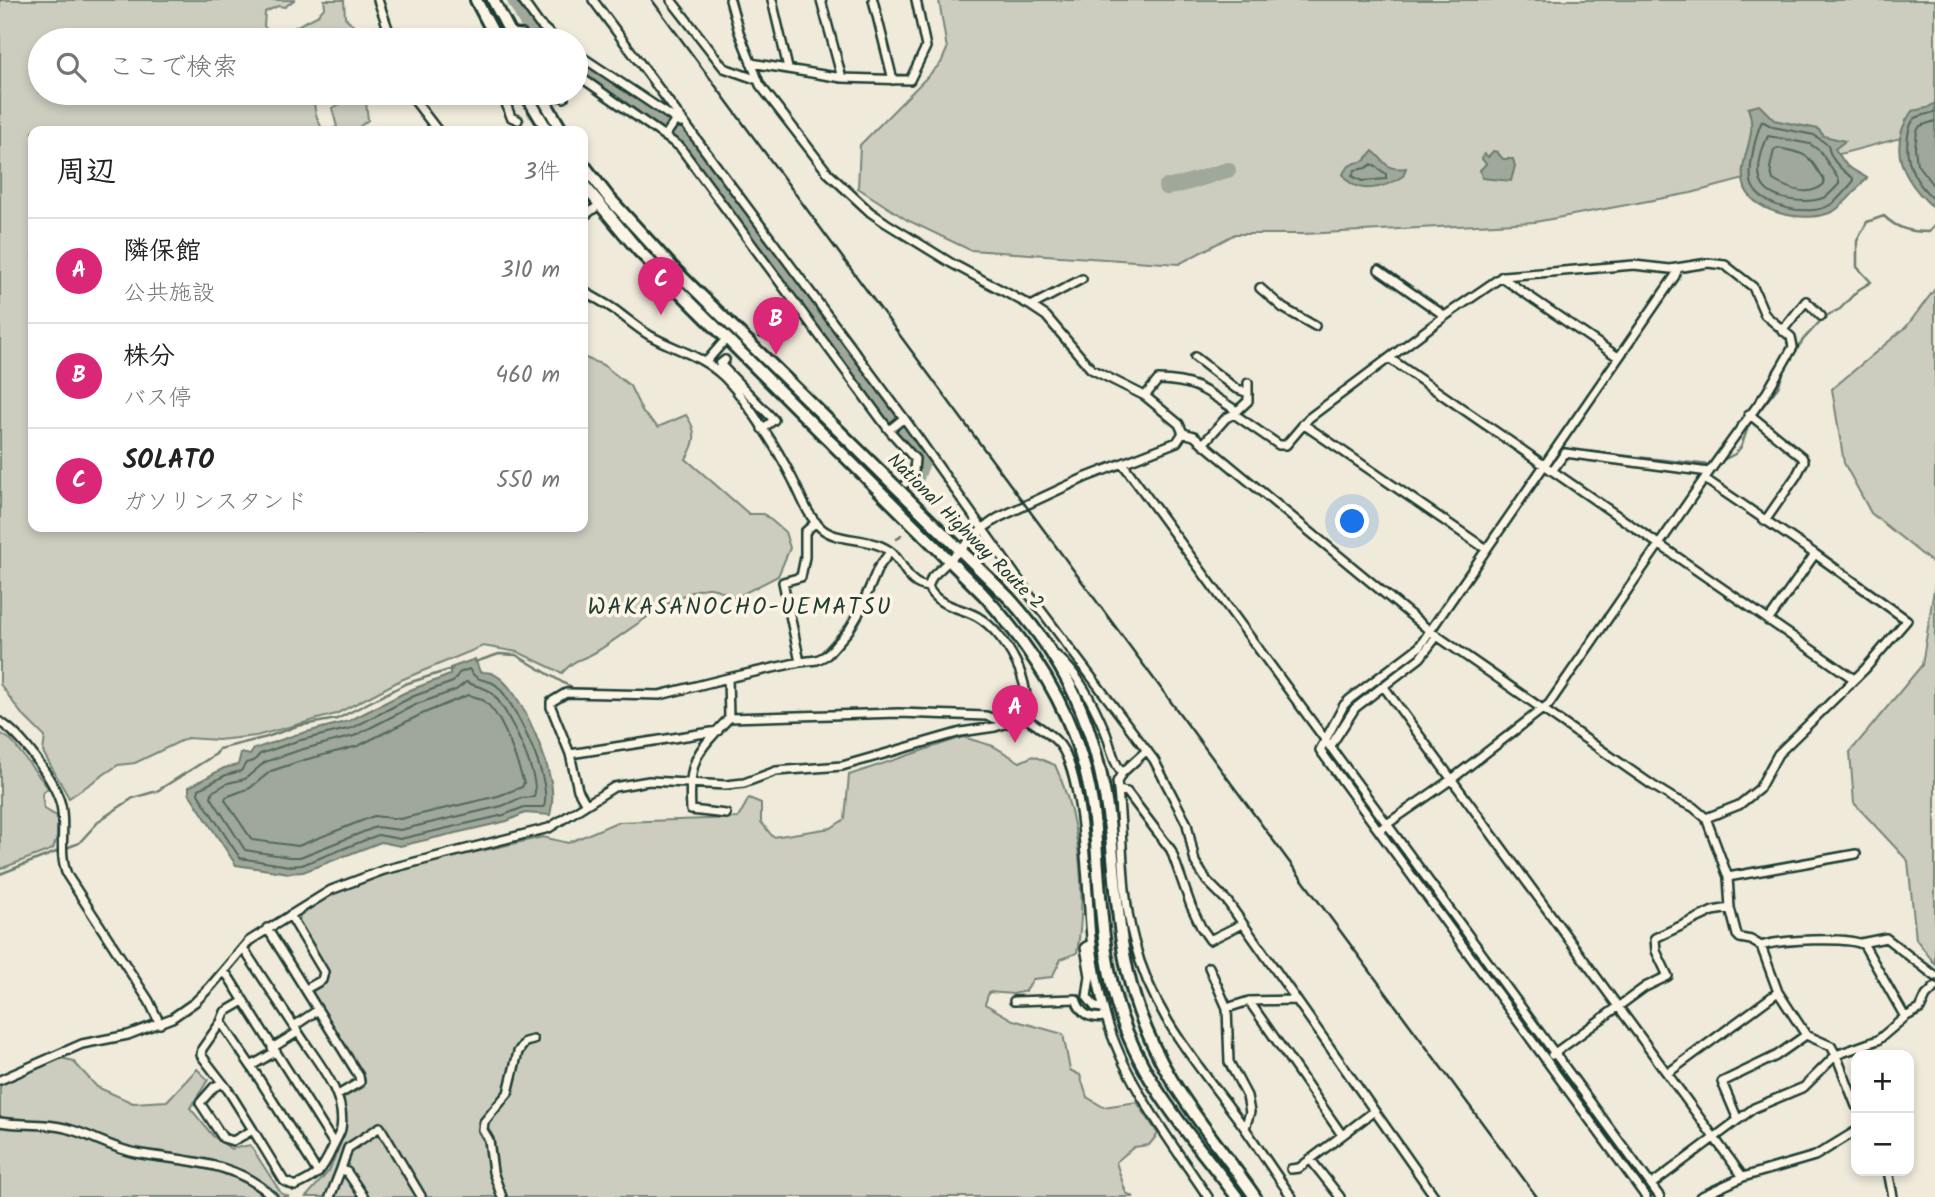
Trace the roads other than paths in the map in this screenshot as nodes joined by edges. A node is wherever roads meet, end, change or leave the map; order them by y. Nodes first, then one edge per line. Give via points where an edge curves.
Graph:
1 (378, 0) edge
2 (476, 0) edge
3 (493, 0) edge
4 (522, 0) edge
5 (593, 0) edge
6 (671, 0) edge
7 (730, 0) edge
8 (772, 0) edge
9 (821, 0) edge
10 (873, 0) edge
11 (916, 0) edge
12 (388, 28) edge
13 (491, 28) edge
14 (507, 28) edge
15 (544, 28) edge
16 (588, 61) edge
17 (751, 63) junction
18 (788, 68) junction
19 (842, 78) junction
20 (758, 80) junction
21 (893, 80) junction
22 (588, 82) edge
23 (418, 105) edge
24 (506, 105) edge
25 (532, 105) edge
26 (547, 105) edge
27 (518, 120) dead end
28 (676, 120) junction
29 (685, 125) junction
30 (434, 126) edge
31 (545, 126) edge
32 (559, 126) edge
33 (665, 136) junction
34 (588, 171) edge
35 (588, 191) edge
36 (598, 205) junction
37 (588, 213) edge
38 (1678, 268) junction
39 (1379, 270) dead end
40 (1501, 276) junction
41 (1082, 279) dead end
42 (1260, 288) dead end
43 (588, 294) edge
44 (798, 306) junction
45 (1031, 306) junction
46 (1445, 316) junction
47 (1821, 316) dead end
48 (1315, 326) dead end
49 (1782, 331) junction
50 (762, 333) tunnel mouth
51 (726, 339) junction
52 (1195, 357) dead end
53 (1618, 357) junction
54 (1389, 358) junction
55 (725, 360) dead end
56 (706, 362) junction
57 (1248, 383) dead end
58 (1248, 393) junction
59 (1145, 396) junction
60 (1235, 413) junction
61 (1753, 417) junction
62 (903, 419) junction
63 (1303, 424) junction
64 (762, 429) junction
65 (890, 429) junction
66 (1183, 433) junction
67 (1203, 444) junction
68 (1123, 464) junction
69 (1544, 466) junction
70 (1552, 471) junction
71 (1707, 475) junction
72 (906, 483) dead end
73 (1765, 521) junction
74 (816, 522) junction
75 (982, 529) junction
76 (1658, 545) junction
77 (960, 549) junction
78 (1486, 549) junction
79 (890, 552) junction
80 (1815, 554) junction
81 (949, 561) junction
82 (928, 587) junction
83 (1768, 621) junction
84 (1434, 634) junction
85 (1053, 653) junction
86 (799, 659) junction
87 (728, 678) junction
88 (1854, 679) junction
89 (1384, 687) junction
90 (1544, 709) junction
91 (1023, 716) junction
92 (730, 718) junction
93 (0, 722) edge
94 (1008, 723) junction
95 (718, 731) junction
96 (1325, 738) junction
97 (1331, 747) junction
98 (1147, 750) junction
99 (570, 754) junction
100 (1122, 773) junction
101 (1452, 779) junction
102 (690, 783) junction
103 (1118, 790) junction
104 (586, 804) junction
105 (726, 814) dead end
106 (1706, 818) junction
107 (1384, 827) junction
108 (1856, 854) dead end
109 (1728, 877) junction
110 (1730, 908) junction
111 (289, 915) junction
112 (1242, 924) junction
113 (267, 928) junction
114 (1092, 943) junction
115 (1861, 943) junction
116 (1760, 946) junction
117 (243, 948) junction
118 (1209, 968) dead end
119 (223, 972) junction
120 (1935, 976) edge
121 (1147, 983) junction
122 (1935, 987) edge
123 (306, 989) junction
124 (1140, 990) tunnel mouth
125 (1778, 992) junction
126 (1295, 1000) junction
127 (244, 1001) junction
128 (1014, 1001) dead end
129 (1249, 1001) junction
130 (1619, 1006) junction
131 (1102, 1008) dead end
132 (1227, 1008) junction
133 (318, 1010) junction
134 (1106, 1017) junction
135 (1905, 1017) junction
136 (221, 1022) junction
137 (160, 1024) junction
138 (296, 1029) junction
139 (1806, 1035) junction
140 (533, 1040) dead end
141 (274, 1050) junction
142 (1836, 1055) junction
143 (1550, 1057) junction
144 (251, 1066) junction
145 (1668, 1073) junction
146 (0, 1080) edge
147 (222, 1083) junction
148 (1851, 1092) edge
149 (338, 1095) junction
150 (1373, 1112) junction
151 (1738, 1120) junction
152 (0, 1122) edge
153 (1245, 1128) junction
154 (253, 1130) junction
155 (1851, 1134) edge
156 (1342, 1135) junction
157 (1714, 1137) junction
158 (334, 1144) junction
159 (1310, 1159) junction
160 (341, 1169) junction
161 (1291, 1169) dead end
162 (318, 1174) junction
163 (1889, 1176) edge
164 (1743, 1177) junction
165 (1651, 1184) junction
166 (1716, 1194) edge
167 (272, 1197) edge
168 (330, 1197) edge
169 (364, 1197) edge
170 (421, 1197) edge
171 (502, 1197) edge
172 (1208, 1197) edge
173 (1237, 1197) edge
174 (1255, 1197) edge
175 (1292, 1197) edge
176 (1340, 1197) edge
177 (1436, 1197) edge
178 (1646, 1197) edge
179 (1660, 1197) edge
180 (1700, 1197) edge
181 (1893, 1197) edge

1 - 12 street
2 - 13 highway
3 - 14 highway
4 - 15 street
5 - 29 street
6 - 20 street via 724,68
7 - 17 street
8 - 18 street
9 - 19 street
10 - 21 street
11 - 21 street via 926,47 910,80
16 - 28 street
17 - 18 street
17 - 20 street
18 - 19 street
19 - 21 street
20 - 45 street via 828,173 870,212
22 - 33 street
23 - 30 street
24 - 27 street via 511,117
25 - 31 highway
26 - 32 highway
28 - 29 street
28 - 33 street
29 - 62 street
33 - 44 street via 680,147
34 - 77 highway, National Highway Route 2 via 674,269
35 - 36 highway, National Highway Route 2
36 - 37 street
36 - 51 highway, National Highway Route 2
38 - 40 street via 1634,265
38 - 49 street via 1725,265 1753,287 1765,315
38 - 53 street
39 - 46 street
40 - 46 street
40 - 53 street
41 - 45 street
42 - 48 street
43 - 56 street via 652,337
44 - 50 street
44 - 65 street
45 - 59 street via 1057,328 1091,369
46 - 54 street
47 - 49 street via 1806,301
49 - 61 street via 1791,337 1793,347
51 - 56 street
51 - 81 highway, National Highway Route 2
52 - 58 street
53 - 69 street
54 - 63 street
54 - 69 street
55 - 64 street via 720,364 774,420
56 - 64 street via 725,377
57 - 58 street
58 - 60 street via 1248,401
59 - 60 street via 1158,380 1195,384
59 - 66 street via 1179,424
60 - 63 street via 1282,446
60 - 67 street
61 - 71 street
61 - 73 street via 1804,461
62 - 65 street
62 - 75 street
63 - 78 street
64 - 74 street
65 - 72 street via 915,459
66 - 67 street
66 - 68 street via 1177,442
67 - 84 street
68 - 75 street via 1041,497
68 - 96 street
69 - 70 street
69 - 78 street
70 - 71 street via 1565,453
70 - 76 street
71 - 73 street
71 - 76 street
73 - 80 street
74 - 79 street via 832,535
74 - 86 street via 805,533 801,577 783,582
75 - 77 street
75 - 98 street
76 - 83 street
76 - 90 street
77 - 81 street
77 - 85 highway, National Highway Route 2 via 1009,598
78 - 84 street
79 - 82 street via 909,578
79 - 86 street via 849,630 827,655 817,660
80 - 83 street
80 - 88 street via 1907,620
81 - 82 street via 932,576
81 - 173 highway, National Highway Route 2 via 1010,624 1060,701 1086,770 1116,1003 1157,1091
82 - 91 street via 936,599 981,618 995,630 1015,658 1027,696
83 - 88 street
84 - 89 street via 1420,658
84 - 90 street
84 - 96 street via 1350,699
85 - 100 street via 1081,685
85 - 174 highway, National Highway Route 2 via 1075,693 1096,748 1110,828 1119,926 1144,1024 1178,1093
86 - 87 street
87 - 92 street
87 - 99 street via 660,695 566,692 551,702 551,707
88 - 106 street via 1778,754 1759,789 1740,805
89 - 97 street via 1355,708
89 - 101 street
90 - 101 street
90 - 106 street
91 - 94 street
91 - 114 street via 1059,744 1071,768
92 - 94 street via 900,713 986,716
92 - 95 street
93 - 137 street via 15,734 52,783 60,803 61,851 67,875
94 - 102 street via 842,766 786,770 744,783
95 - 99 street
95 - 102 street via 698,753
96 - 97 street
96 - 143 street via 1320,750
97 - 107 street
98 - 100 street
98 - 112 street via 1187,824 1201,873
99 - 104 street
100 - 103 street
101 - 107 street
101 - 130 street
102 - 104 street via 631,783 614,787
102 - 105 street via 691,810
103 - 112 street via 1127,792 1171,850 1191,906 1210,940
103 - 121 street via 1129,915
104 - 111 street via 549,828 356,879
106 - 109 street
107 - 143 street
108 - 109 street
109 - 110 street
110 - 116 street via 1740,939
110 - 130 street via 1713,911 1655,938 1668,976
111 - 113 street
111 - 123 street via 324,972 321,980
112 - 126 street
113 - 117 street
113 - 123 street
114 - 131 street via 1085,947 1090,976 1087,997
114 - 134 street
115 - 116 street via 1819,940
115 - 120 street via 1886,938
115 - 135 street
116 - 125 street
117 - 119 street
117 - 138 street
118 - 132 street
119 - 127 street
119 - 137 street via 195,1002
121 - 124 street
121 - 153 street via 1176,1036
122 - 135 street via 1920,1009
123 - 133 street
125 - 139 street
125 - 145 street
126 - 129 street
126 - 150 street
127 - 136 street via 225,1012
127 - 141 street
128 - 134 street via 1076,999 1084,1014
129 - 132 street
129 - 156 street
130 - 143 street
130 - 145 street
132 - 153 street via 1228,1062 1247,1096 1250,1112
133 - 138 street
133 - 149 street via 359,1076 360,1082
134 - 172 street via 1143,1098
135 - 142 street via 1878,1040
136 - 144 street
136 - 147 street via 201,1055
137 - 146 street via 82,1045
138 - 141 street
138 - 149 street
139 - 142 street via 1830,1046
139 - 151 street via 1776,1056 1722,1082
140 - 171 street via 518,1052 508,1093 484,1122
141 - 144 street
141 - 158 street
142 - 148 street
142 - 151 street via 1804,1087 1754,1108
143 - 165 street
143 - 178 street
144 - 162 street
145 - 157 street
147 - 154 street
147 - 154 street via 200,1103 223,1138 233,1141
149 - 158 street via 341,1131
150 - 156 street
150 - 177 street
151 - 157 street
152 - 167 street via 60,1126 135,1153 215,1165 249,1177
153 - 175 street
154 - 162 street via 284,1181 295,1186
155 - 164 street via 1815,1156
156 - 159 street
157 - 164 street
157 - 165 street
158 - 162 street
159 - 161 street
159 - 176 street
160 - 168 street
160 - 169 street
160 - 170 street via 348,1148 380,1127
163 - 181 street
164 - 166 street
165 - 179 street
166 - 180 street

